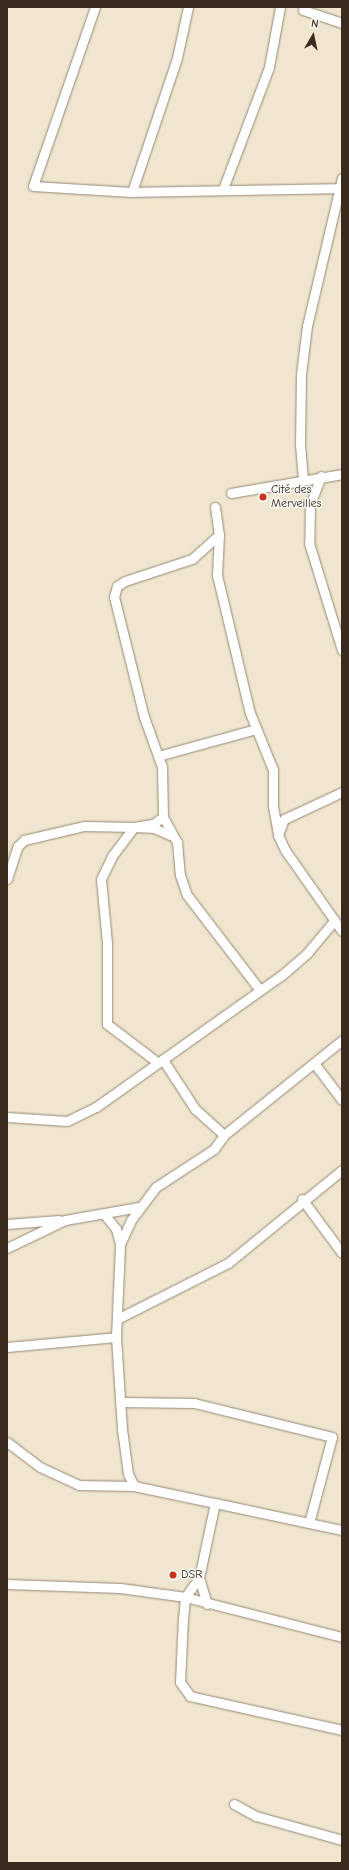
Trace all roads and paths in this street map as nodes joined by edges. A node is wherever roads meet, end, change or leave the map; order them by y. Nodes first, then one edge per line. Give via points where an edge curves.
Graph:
1 (95, 7) edge
2 (188, 7) edge
3 (280, 7) edge
4 (302, 10) dead end
5 (342, 23) edge
6 (342, 178) edge
7 (341, 188) edge
8 (223, 189) junction
9 (132, 192) junction
10 (342, 474) edge
11 (321, 476) junction
12 (303, 478) junction
13 (231, 493) dead end
14 (215, 507) dead end
15 (219, 535) junction
16 (342, 650) edge
17 (256, 728) junction
18 (158, 756) junction
19 (342, 792) edge
20 (163, 817) junction
21 (134, 827) junction
22 (170, 835) junction
23 (278, 835) junction
24 (7, 879) edge
25 (334, 921) junction
26 (342, 931) edge
27 (260, 990) junction
28 (342, 1040) edge
29 (160, 1061) junction
30 (314, 1063) junction
31 (342, 1100) edge
32 (7, 1117) edge
33 (18, 1117) junction
34 (7, 1122) edge
35 (224, 1136) junction
36 (342, 1170) edge
37 (302, 1199) junction
38 (139, 1207) junction
39 (104, 1214) junction
40 (65, 1220) junction
41 (7, 1224) edge
42 (120, 1244) junction
43 (7, 1248) edge
44 (342, 1252) edge
45 (119, 1318) junction
46 (116, 1337) junction
47 (7, 1347) edge
48 (120, 1402) junction
49 (7, 1442) edge
50 (134, 1486) junction
51 (215, 1503) junction
52 (310, 1523) junction
53 (342, 1530) edge
54 (199, 1578) junction
55 (7, 1584) edge
56 (185, 1597) junction
57 (208, 1604) junction
58 (342, 1637) edge
59 (342, 1730) edge
60 (234, 1804) dead end
61 (342, 1840) edge

1 - 9 street via 34,186
2 - 9 street via 177,58
3 - 8 street via 269,67
4 - 5 street
6 - 7 street
7 - 8 street
7 - 12 street via 307,326 301,374 300,444
8 - 9 street
10 - 11 street
11 - 12 street
11 - 16 street via 310,504 310,544
12 - 13 street
14 - 15 street
15 - 17 street via 217,575
15 - 18 street via 192,559 117,586 114,597 144,717
17 - 18 street
17 - 23 street via 273,770 273,806
18 - 20 street
19 - 23 street via 284,819
20 - 21 street via 153,824
20 - 22 street
21 - 22 street via 154,828
21 - 24 street via 84,826 24,840 18,846
21 - 29 street via 101,879 107,943 107,1024
22 - 27 street via 177,842 180,875 187,895
23 - 25 street via 285,850
25 - 26 street
25 - 27 street via 308,952
27 - 29 street
28 - 30 street
29 - 33 street via 96,1107 67,1121
29 - 35 street via 195,1109
30 - 31 street
30 - 35 street
32 - 33 street
33 - 34 street
35 - 38 street via 214,1149 156,1187
36 - 37 street
37 - 44 street
37 - 45 street via 228,1263
38 - 39 street
38 - 42 street
39 - 40 street
39 - 42 street via 116,1230
40 - 41 street
40 - 43 street
42 - 45 street
45 - 46 street
46 - 47 street
46 - 48 street
48 - 50 street via 128,1474
48 - 52 street via 194,1403 332,1437
49 - 50 street via 40,1467 79,1485
50 - 51 street
51 - 52 street
51 - 54 street
52 - 53 street
54 - 56 street
54 - 57 street
55 - 56 street via 120,1588
56 - 57 street
56 - 59 street via 180,1682 190,1696
57 - 58 street
60 - 61 street via 256,1816

